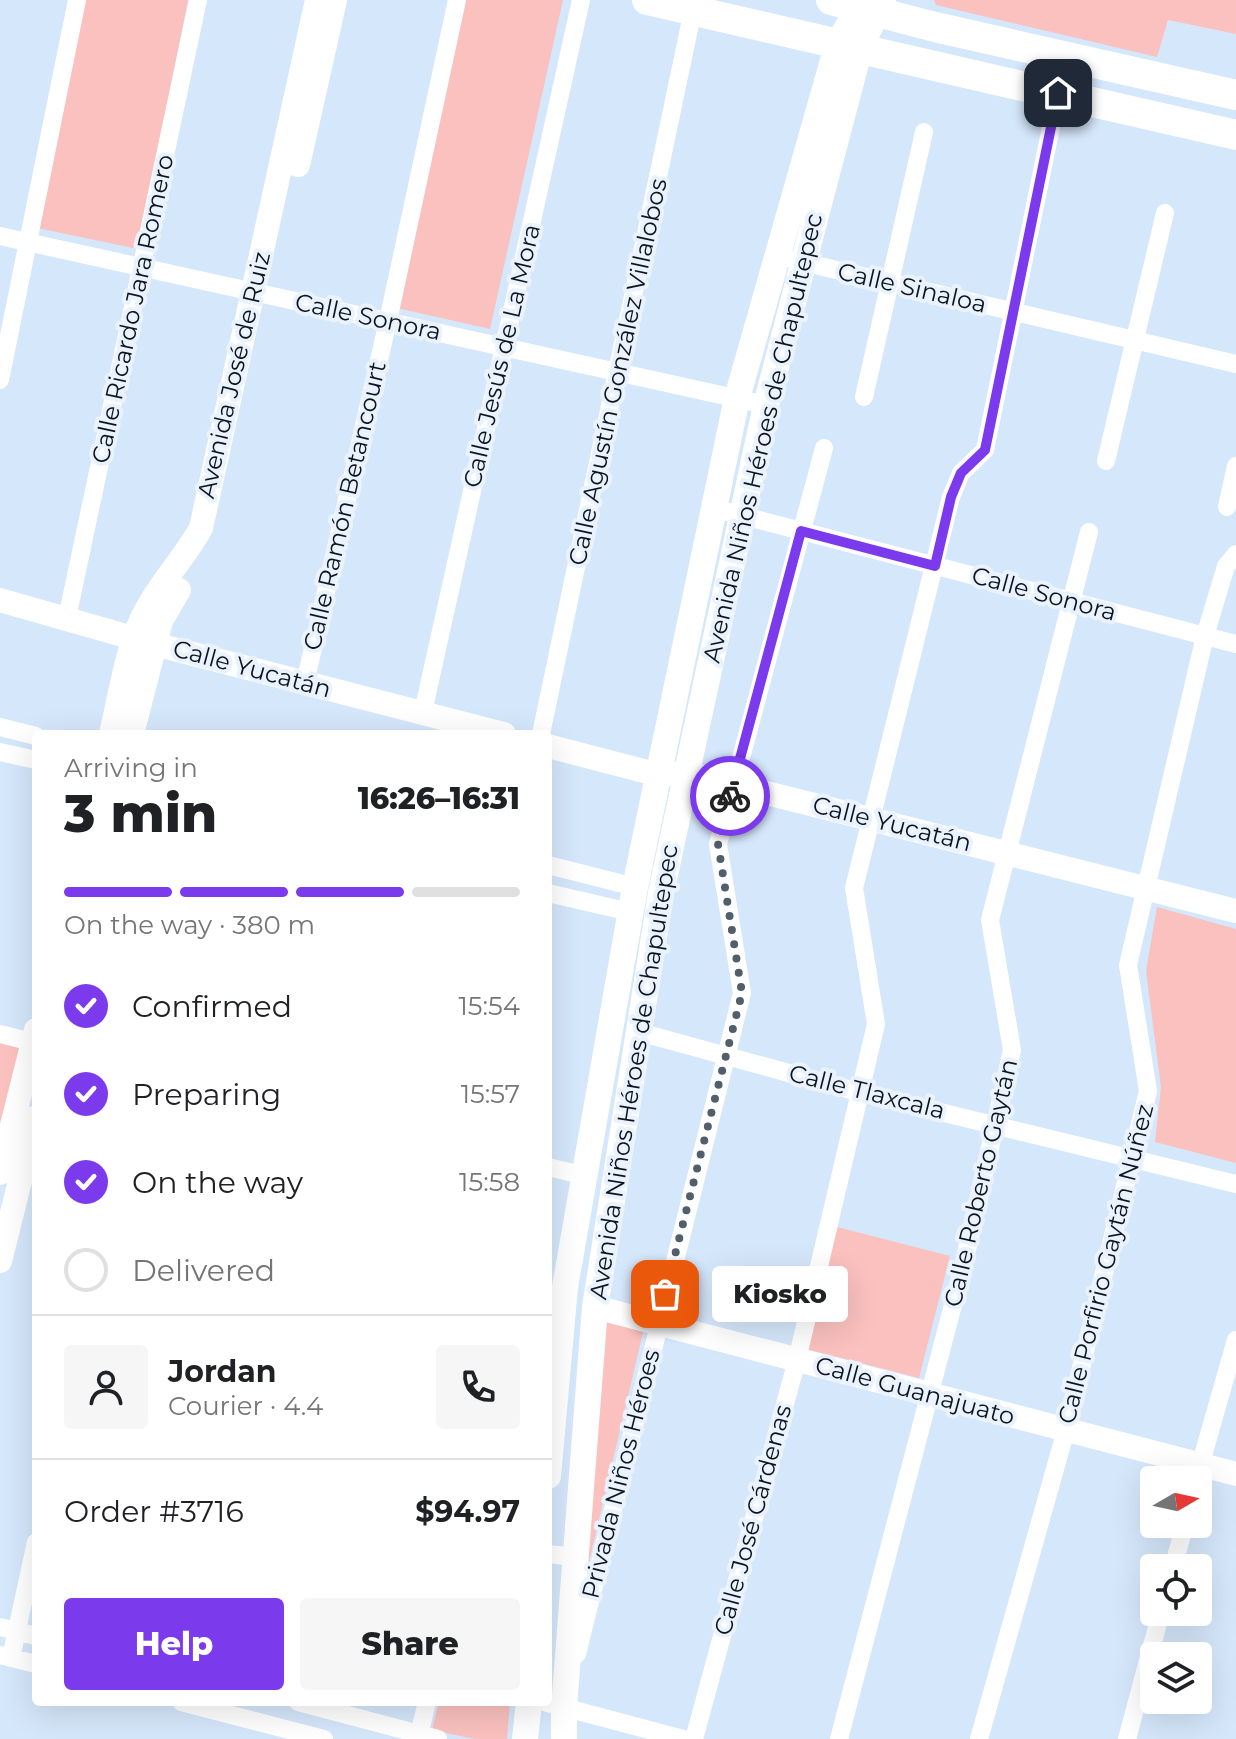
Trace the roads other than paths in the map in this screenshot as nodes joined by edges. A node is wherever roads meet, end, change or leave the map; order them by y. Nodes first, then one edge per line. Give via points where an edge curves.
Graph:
1 (77, 0) edge
2 (198, 0) edge
3 (317, 0) edge
4 (335, 0) edge
5 (457, 0) edge
6 (581, 0) edge
7 (647, 0) edge
8 (916, 0) edge
9 (863, 3) edge
10 (693, 10) junction
11 (935, 27) junction
12 (849, 45) junction
13 (1058, 93) junction
14 (1236, 95) edge
15 (924, 132) dead end
16 (1236, 135) edge
17 (1165, 213) dead end
18 (0, 236) edge
19 (29, 242) junction
20 (776, 256) junction
21 (802, 262) junction
22 (143, 267) junction
23 (890, 282) junction
24 (261, 293) junction
25 (1014, 311) junction
26 (388, 321) junction
27 (1135, 340) junction
28 (504, 347) junction
29 (1236, 364) edge
30 (619, 372) junction
31 (0, 380) edge
32 (864, 397) dead end
33 (737, 398) junction
34 (766, 405) junction
35 (824, 448) dead end
36 (1106, 461) dead end
37 (1236, 466) edge
38 (1227, 507) dead end
39 (713, 508) junction
40 (743, 516) junction
41 (801, 531) junction
42 (1089, 532) dead end
43 (1236, 554) edge
44 (935, 566) junction
45 (0, 600) edge
46 (1071, 601) junction
47 (67, 618) junction
48 (1205, 636) junction
49 (145, 640) junction
50 (1236, 644) edge
51 (305, 683) junction
52 (423, 712) junction
53 (0, 727) edge
54 (112, 730) edge
55 (133, 730) edge
56 (489, 730) edge
57 (542, 730) edge
58 (32, 735) edge
59 (552, 747) edge
60 (0, 752) edge
61 (32, 759) edge
62 (687, 773) junction
63 (659, 775) junction
64 (733, 785) junction
65 (871, 819) junction
66 (1006, 853) junction
67 (552, 867) edge
68 (1146, 888) junction
69 (552, 893) edge
70 (633, 900) junction
71 (1236, 911) edge
72 (639, 1032) junction
73 (0, 1034) edge
74 (32, 1039) edge
75 (726, 1055) junction
76 (32, 1057) edge
77 (858, 1092) junction
78 (996, 1125) junction
79 (32, 1126) edge
80 (1131, 1158) junction
81 (552, 1168) edge
82 (12, 1174) edge
83 (586, 1176) junction
84 (1236, 1184) edge
85 (0, 1261) edge
86 (555, 1305) edge
87 (595, 1307) junction
88 (658, 1323) junction
89 (1236, 1340) edge
90 (797, 1360) junction
91 (552, 1378) edge
92 (930, 1395) junction
93 (1066, 1430) junction
94 (1179, 1466) edge
95 (1200, 1466) edge
96 (1212, 1473) edge
97 (1236, 1474) edge
98 (32, 1554) edge
99 (552, 1554) edge
100 (576, 1557) junction
101 (1157, 1626) edge
102 (8, 1629) edge
103 (32, 1635) edge
104 (5, 1656) edge
105 (32, 1663) edge
106 (554, 1705) edge
107 (216, 1706) edge
108 (327, 1706) edge
109 (426, 1706) edge
110 (529, 1706) edge
111 (419, 1736) edge
112 (324, 1739) edge
113 (438, 1739) edge
114 (525, 1739) edge
115 (564, 1739) edge
116 (683, 1739) edge
117 (694, 1739) edge
118 (839, 1739) edge
119 (979, 1739) edge
120 (1127, 1739) edge

1 - 19 street
2 - 22 street, Calle Ricardo Jara Romero
3 - 24 street, Avenida José de Ruiz
4 - 24 street, Avenida José de Ruiz
5 - 26 street, Calle Ramón Betancourt
6 - 28 street, Calle Jesús de La Mora
7 - 10 main road
8 - 11 main road
9 - 11 main road
9 - 12 main road, Avenida Niños Héroes de Chapultepec
10 - 12 main road
10 - 30 street, Calle Agustín González Villalobos
11 - 14 main road
12 - 13 main road
12 - 20 main road, Avenida Niños Héroes de Chapultepec
12 - 21 main road, Avenida Niños Héroes de Chapultepec
13 - 16 main road
13 - 25 street, Calle José Cárdenas
15 - 23 street
17 - 27 street
18 - 19 street, Calle Sonora
19 - 22 street, Calle Sonora
19 - 31 street
20 - 21 street, Calle Sinaloa
20 - 33 main road, Avenida Niños Héroes de Chapultepec
21 - 23 street, Calle Sinaloa
21 - 34 main road, Avenida Niños Héroes de Chapultepec
22 - 24 street, Calle Sonora
22 - 47 street, Calle Ricardo Jara Romero
23 - 25 street, Calle Sinaloa
23 - 32 street
24 - 26 street, Calle Sonora
24 - 49 street, Avenida José de Ruiz via 201,528 143,617
25 - 27 street, Calle Sinaloa
25 - 44 street, Calle José Cárdenas via 985,450 961,473
26 - 28 street, Calle Sonora
26 - 51 street, Calle Ramón Betancourt
27 - 29 street, Calle Sinaloa
27 - 36 street
28 - 30 street, Calle Sonora
28 - 52 street, Calle Jesús de La Mora
30 - 33 street, Calle Sonora
30 - 57 street, Calle Agustín González Villalobos
33 - 34 street, Calle Sonora
33 - 39 main road, Avenida Niños Héroes de Chapultepec
34 - 40 main road, Avenida Niños Héroes de Chapultepec
35 - 41 street, Privada Niños Héroes
37 - 38 street
39 - 40 street, Calle Sonora
39 - 63 main road, Avenida Niños Héroes de Chapultepec
40 - 41 street, Calle Sonora
40 - 62 main road, Avenida Niños Héroes de Chapultepec
41 - 44 street, Calle Sonora
41 - 64 street, Privada Niños Héroes
42 - 46 street, Calle Roberto Gaytán
43 - 48 street, Calle Porfirio Gaytán Núñez via 1226,566
44 - 46 street, Calle Sonora
44 - 65 street, Calle José Cárdenas
45 - 47 street, Calle Yucatán
46 - 48 street, Calle Sonora
46 - 66 street, Calle Roberto Gaytán
47 - 49 street, Calle Yucatán
48 - 50 street, Calle Sonora
48 - 68 street, Calle Porfirio Gaytán Núñez
49 - 51 street, Calle Yucatán
49 - 54 street, Avenida José de Ruiz
49 - 55 street, Avenida José de Ruiz
51 - 52 street, Calle Yucatán
52 - 56 street, Calle Yucatán
53 - 58 street
59 - 63 street, Calle Yucatán
60 - 61 street
62 - 63 street, Calle Yucatán
62 - 64 street, Calle Yucatán
62 - 72 main road, Avenida Niños Héroes de Chapultepec
63 - 70 main road, Avenida Niños Héroes de Chapultepec
64 - 65 street, Calle Yucatán
64 - 75 street, Privada Niños Héroes via 718,844 742,993
65 - 66 street, Calle Yucatán
65 - 77 street, Calle José Cárdenas via 854,888 876,1024
66 - 68 street, Calle Yucatán
66 - 78 street, Calle Roberto Gaytán via 990,920 1012,1050
67 - 70 street
68 - 71 street, Calle Yucatán
68 - 80 street, Calle Porfirio Gaytán Núñez via 1128,965 1148,1091
69 - 70 street
70 - 83 main road, Avenida Niños Héroes de Chapultepec
72 - 75 street, Calle Tlaxcala
72 - 87 main road, Avenida Niños Héroes de Chapultepec
73 - 74 street
75 - 77 street, Calle Tlaxcala
75 - 88 street, Privada Niños Héroes
76 - 82 street
77 - 78 street, Calle Tlaxcala
77 - 90 street, Calle José Cárdenas
78 - 80 street, Calle Tlaxcala
78 - 92 street, Calle Roberto Gaytán
79 - 82 street
80 - 84 street, Calle Tlaxcala
80 - 93 street, Calle Porfirio Gaytán Núñez
81 - 83 street
82 - 85 street
83 - 86 main road, Avenida Niños Héroes de Chapultepec
86 - 91 main road, Avenida Niños Héroes de Chapultepec
87 - 88 street, Calle Guanajuato
87 - 100 main road, Avenida Niños Héroes de Chapultepec
88 - 90 street, Calle Guanajuato
88 - 106 street, Privada Niños Héroes
89 - 95 street
90 - 92 street, Calle Guanajuato
90 - 117 street, Calle José Cárdenas
92 - 93 street, Calle Guanajuato
92 - 118 street, Calle Roberto Gaytán
93 - 94 street, Calle Guanajuato
93 - 119 street, Calle Porfirio Gaytán Núñez
96 - 97 street, Calle Guanajuato
98 - 102 street
99 - 100 street
100 - 106 main road, Avenida Niños Héroes de Chapultepec
101 - 120 street
102 - 103 street
102 - 104 street
104 - 105 street
106 - 115 main road, Avenida Niños Héroes de Chapultepec
106 - 116 street
107 - 112 street
108 - 111 street
109 - 111 street
110 - 114 main road
111 - 113 street

